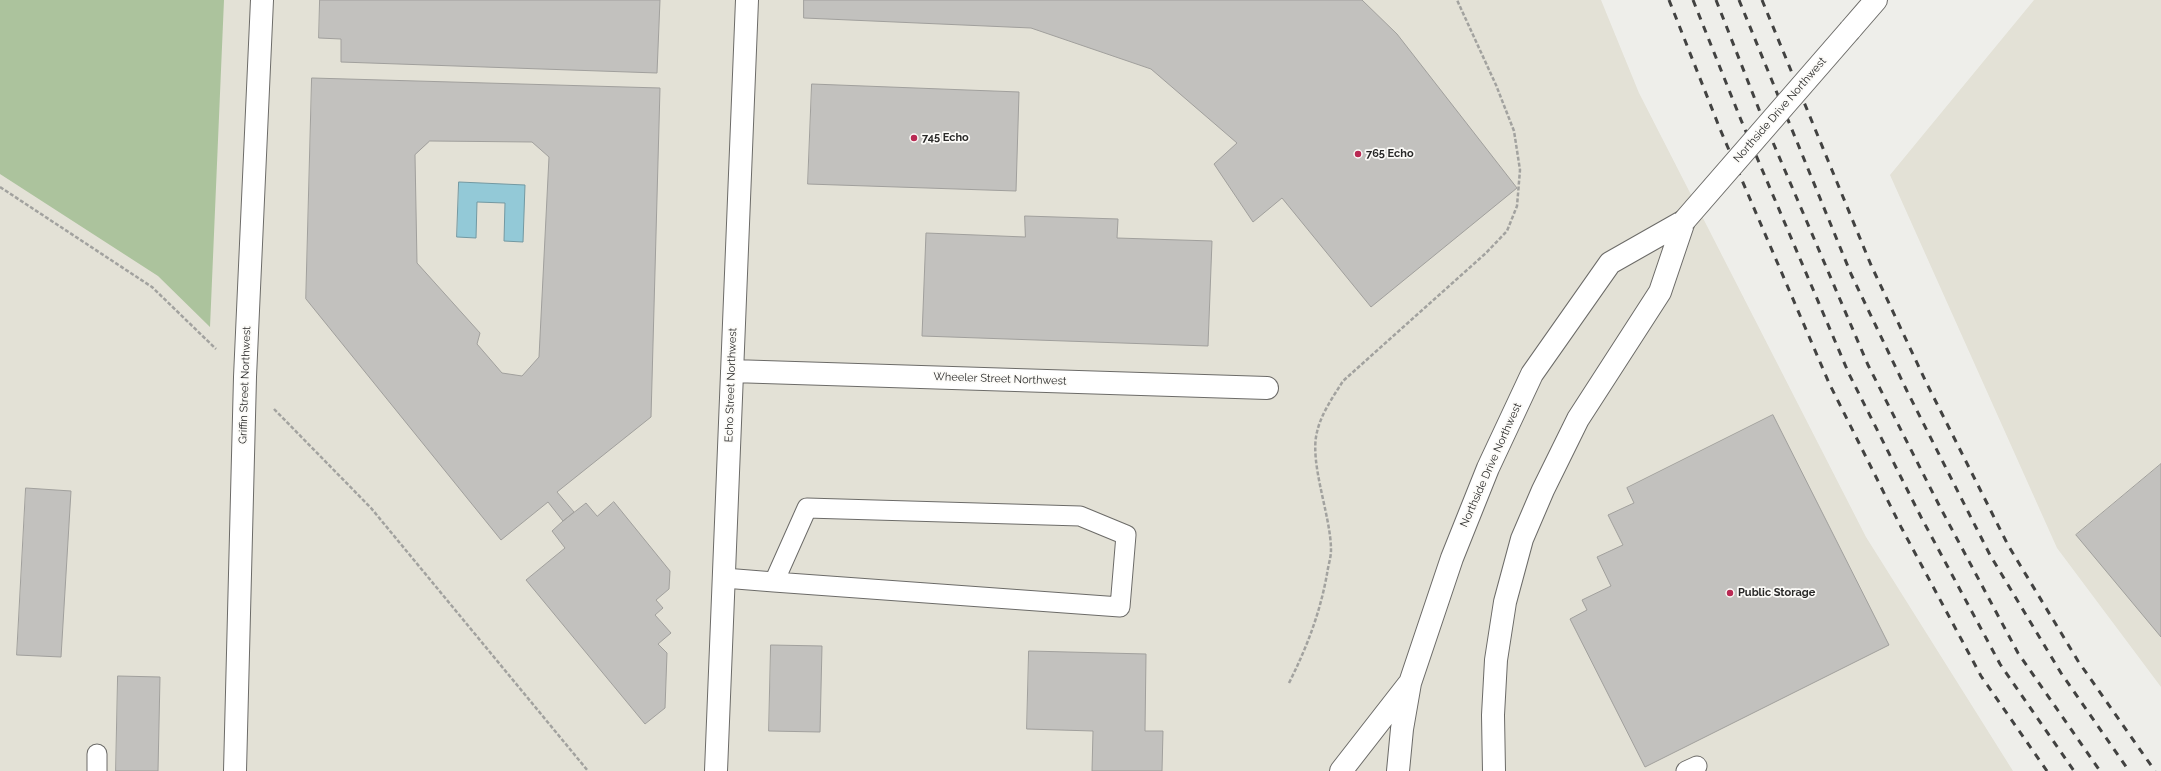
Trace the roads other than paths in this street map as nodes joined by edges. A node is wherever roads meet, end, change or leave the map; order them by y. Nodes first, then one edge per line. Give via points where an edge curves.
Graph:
1 (262, 0) edge
2 (747, 0) edge
3 (1876, 0) edge
4 (1684, 221) junction
5 (732, 371) junction
6 (1267, 388) dead end
7 (724, 578) junction
8 (774, 582) junction
9 (1410, 683) junction
10 (235, 771) edge
11 (716, 771) edge
12 (1342, 771) edge
13 (1398, 771) edge
14 (1494, 771) edge

1 - 10 main road, Griffin Street Northwest via 244,377
2 - 5 main road, Echo Street Northwest
3 - 4 main road, Northside Drive Northwest, bridge
4 - 9 main road, Northside Drive Northwest via 1610,263 1532,374 1488,468 1456,546
4 - 14 main road, Northside Drive Northwest via 1660,292 1578,419 1522,539 1505,602 1496,660 1493,715
5 - 6 main road, Wheeler Street Northwest
5 - 7 main road, Echo Street Northwest
7 - 8 lane
7 - 11 main road, Echo Street Northwest
8 - 8 lane via 807,508 1080,516 1126,535 1120,607
9 - 12 main road
9 - 13 main road, Northside Drive Northwest

